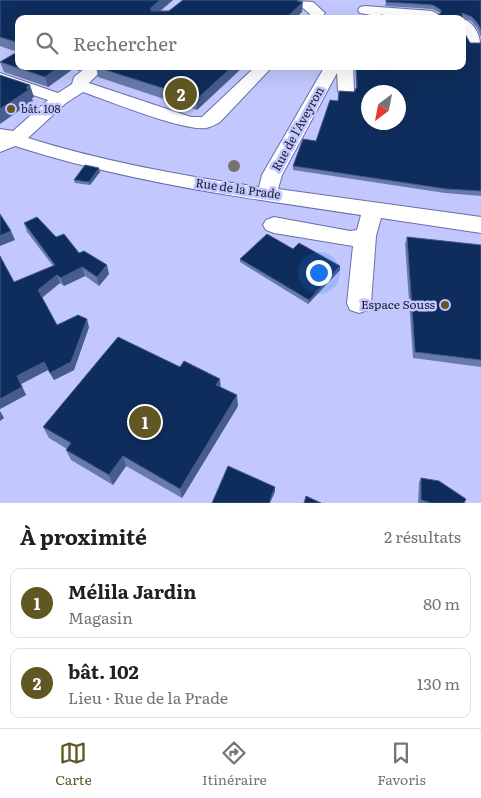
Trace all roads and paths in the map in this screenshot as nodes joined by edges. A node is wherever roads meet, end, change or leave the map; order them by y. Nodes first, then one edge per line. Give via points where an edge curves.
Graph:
1 (288, 0) edge
2 (365, 10) edge
3 (316, 15) edge
4 (394, 15) edge
5 (466, 26) edge
6 (473, 43) edge
7 (93, 70) edge
8 (261, 70) edge
9 (331, 70) edge
10 (345, 70) edge
11 (0, 78) edge
12 (81, 86) junction
13 (346, 91) edge
14 (60, 99) junction
15 (4, 139) edge
16 (267, 194) junction
17 (372, 209) junction
18 (480, 224) edge
19 (274, 225) dead end
20 (365, 236) junction
21 (359, 303) dead end

1 - 3 street via 308,5 318,13
2 - 4 street
5 - 6 street
7 - 12 street via 80,80
8 - 12 street via 214,118 205,123 189,122
9 - 16 street, Rue de l'Aveyron via 272,175
10 - 13 street
11 - 14 street
12 - 14 street
14 - 15 street via 26,131
15 - 16 street, Rue de la Prade via 151,180
16 - 17 street, Rue de la Prade
17 - 18 street, Rue de la Prade
17 - 20 street
19 - 20 street via 350,239
20 - 21 street

